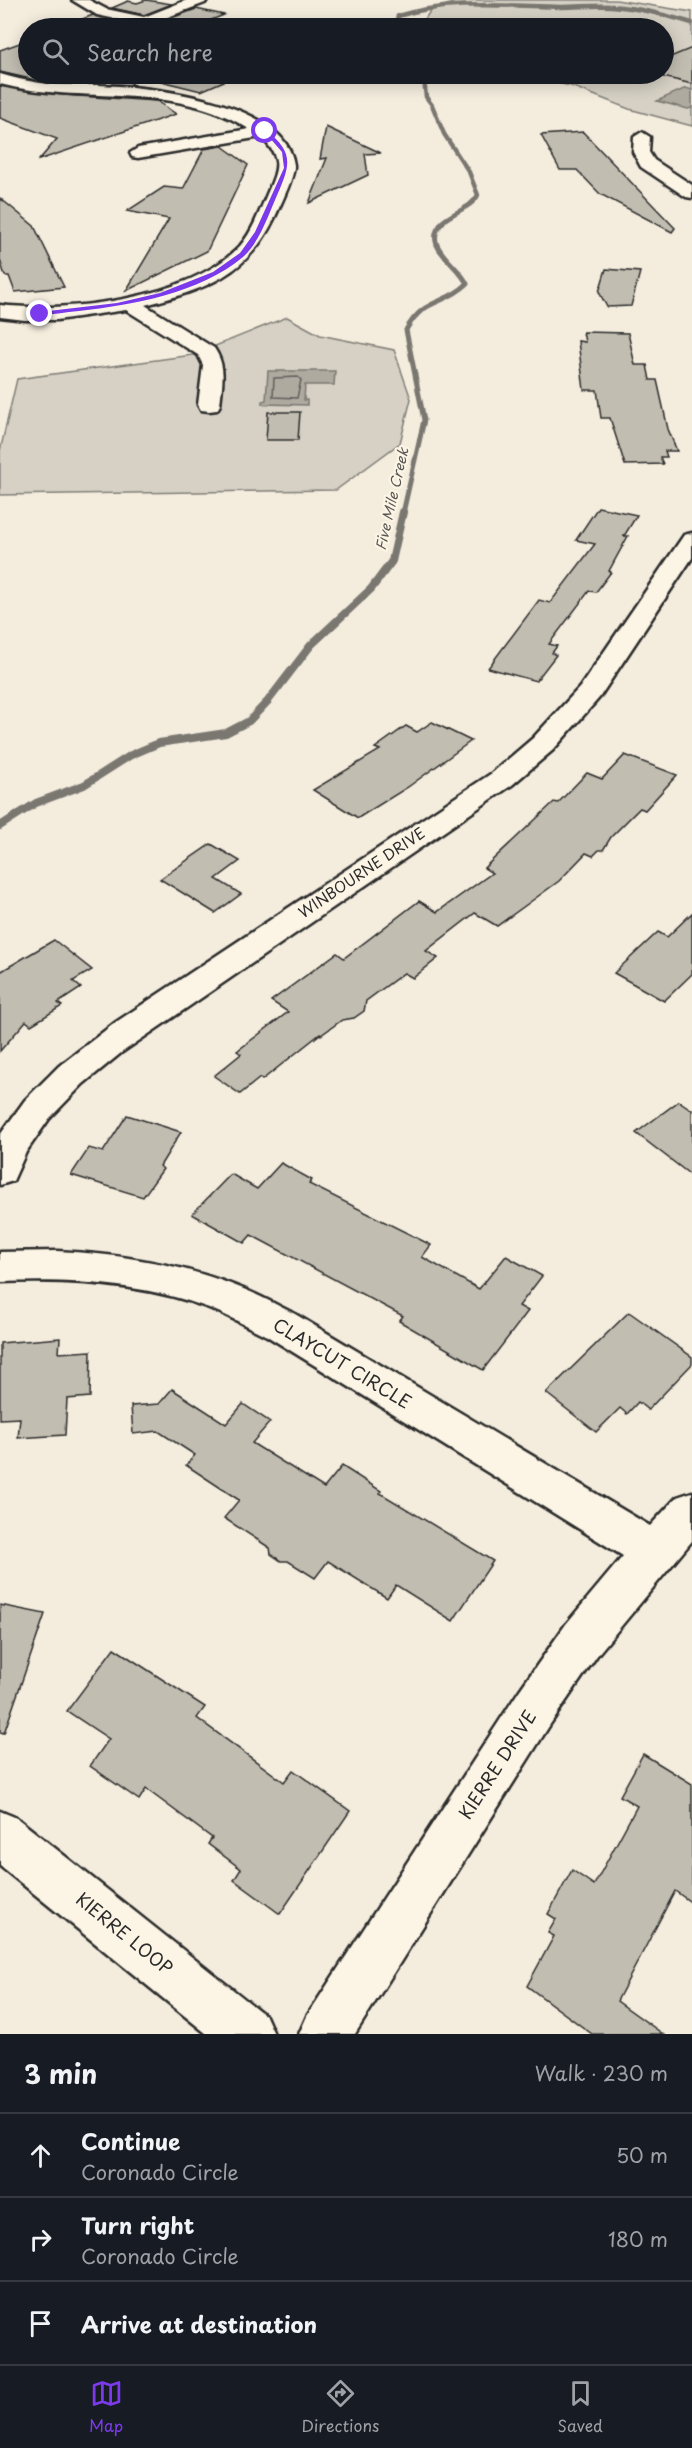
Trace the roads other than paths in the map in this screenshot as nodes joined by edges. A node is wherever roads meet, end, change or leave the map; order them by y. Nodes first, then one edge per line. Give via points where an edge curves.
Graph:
1 (79, 0) edge
2 (200, 0) edge
3 (131, 18) edge
4 (153, 18) edge
5 (18, 71) edge
6 (0, 79) edge
7 (18, 83) edge
8 (24, 84) edge
9 (265, 131) junction
10 (642, 137) dead end
11 (138, 153) dead end
12 (692, 194) edge
13 (128, 303) junction
14 (0, 311) edge
15 (209, 405) dead end
16 (692, 540) edge
17 (0, 1171) edge
18 (0, 1267) edge
19 (692, 1510) edge
20 (654, 1552) junction
21 (0, 1835) edge
22 (248, 2034) edge
23 (325, 2034) edge

1 - 3 street via 102,12
2 - 4 street
5 - 6 street
6 - 7 street
8 - 9 street via 157,94 233,114
9 - 11 street
9 - 13 street via 284,152 286,168 250,246 233,262 203,279
10 - 12 street via 641,152 647,163
13 - 14 street via 40,314
13 - 15 street via 207,352 213,365
16 - 17 street, WINBOURNE DRIVE via 590,692 543,744 502,778 82,1065 54,1090 24,1127
18 - 20 street, CLAYCUT CIRCLE via 64,1265 137,1272 224,1297 281,1326
19 - 20 street, KIERRE DRIVE
20 - 23 street, KIERRE DRIVE via 582,1639 542,1697
21 - 22 street, KIERRE LOOP

